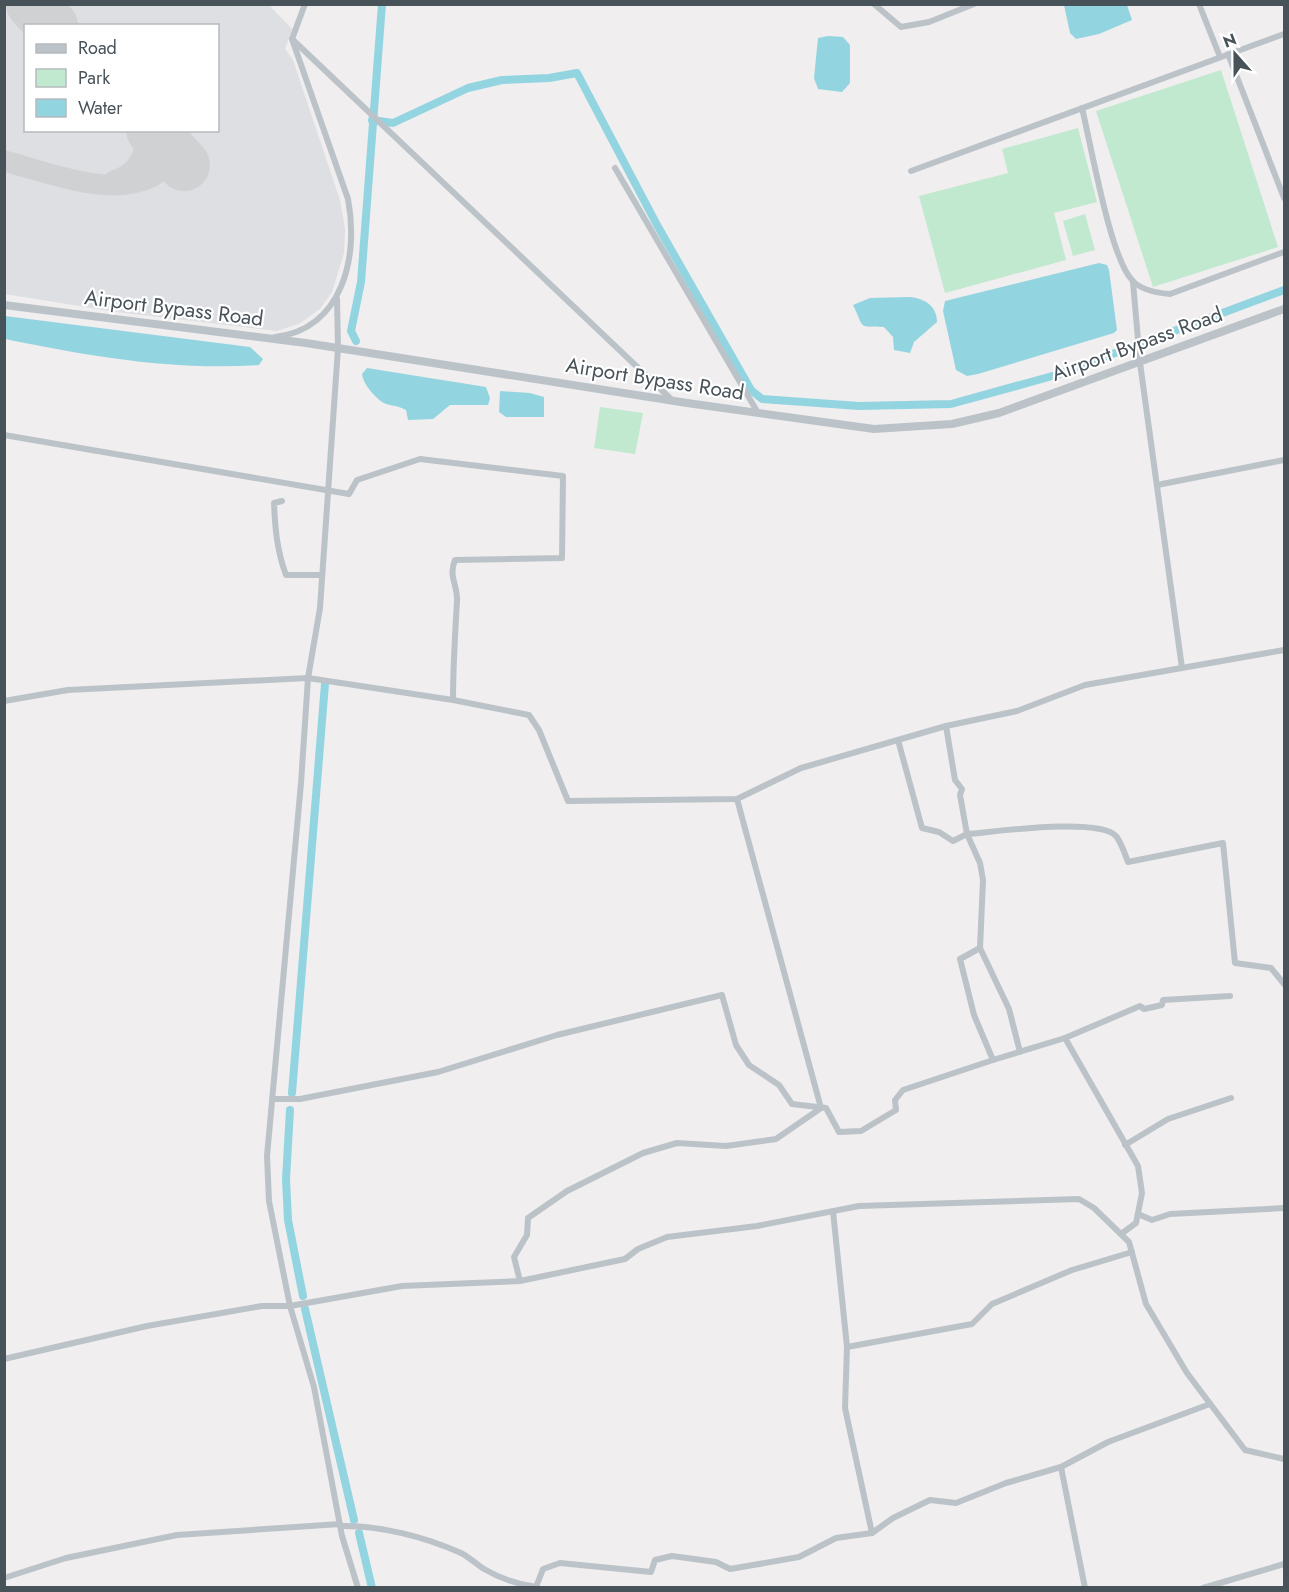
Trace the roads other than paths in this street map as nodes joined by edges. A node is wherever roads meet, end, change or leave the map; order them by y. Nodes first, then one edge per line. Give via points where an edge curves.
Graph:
1 (305, 4) edge
2 (874, 4) edge
3 (974, 4) edge
4 (1199, 4) edge
5 (1284, 34) edge
6 (291, 39) junction
7 (1228, 54) junction
8 (1220, 57) junction
9 (1082, 108) junction
10 (615, 168) dead end
11 (910, 171) dead end
12 (1284, 198) edge
13 (1284, 252) edge
14 (1133, 282) junction
15 (337, 299) junction
16 (4, 305) edge
17 (1284, 309) edge
18 (265, 338) junction
19 (339, 348) junction
20 (1140, 363) junction
21 (672, 400) junction
22 (758, 412) junction
23 (4, 435) edge
24 (1284, 460) edge
25 (1157, 485) junction
26 (327, 492) junction
27 (282, 501) dead end
28 (322, 575) junction
29 (1284, 650) edge
30 (1182, 668) junction
31 (308, 678) junction
32 (453, 700) junction
33 (4, 701) edge
34 (946, 726) junction
35 (898, 740) junction
36 (738, 799) junction
37 (967, 834) junction
38 (980, 948) junction
39 (1284, 984) edge
40 (1230, 996) dead end
41 (1065, 1038) junction
42 (1020, 1052) junction
43 (993, 1060) junction
44 (1231, 1098) dead end
45 (272, 1099) junction
46 (821, 1108) junction
47 (1125, 1144) junction
48 (1284, 1208) edge
49 (833, 1211) junction
50 (1138, 1214) junction
51 (1121, 1234) junction
52 (1132, 1252) junction
53 (520, 1281) junction
54 (290, 1306) junction
55 (847, 1347) junction
56 (4, 1359) edge
57 (1210, 1404) junction
58 (1284, 1459) edge
59 (1061, 1467) junction
60 (340, 1525) junction
61 (872, 1533) junction
62 (1284, 1564) edge
63 (4, 1578) edge
64 (358, 1587) edge
65 (1085, 1587) edge
66 (1203, 1587) edge

1 - 6 street
2 - 3 street via 901,27 921,24
4 - 8 street
5 - 7 street
6 - 15 street via 319,111 351,215 350,247
6 - 21 street
7 - 8 street
7 - 12 street
8 - 9 street
9 - 11 street
9 - 14 street via 1118,258
10 - 22 street
13 - 14 street via 1170,294
14 - 20 street
15 - 18 street via 312,324 284,336
15 - 19 street
16 - 18 street, Airport Bypass Road
17 - 20 street, Airport Bypass Road
18 - 19 street, Airport Bypass Road
19 - 21 street, Airport Bypass Road
19 - 26 street
20 - 22 street, Airport Bypass Road via 999,413 952,424 874,429
20 - 25 street
21 - 22 street, Airport Bypass Road
23 - 26 street
24 - 25 street
25 - 30 street
26 - 28 street
26 - 32 street via 351,493 357,480 420,459 563,476 562,558 455,560 451,580 457,597 452,641
27 - 28 street via 274,503 279,558 286,575
28 - 31 street
29 - 30 street
30 - 34 street via 1085,685 1017,711
31 - 32 street
31 - 33 street via 68,690
31 - 45 street
32 - 36 street via 529,715 568,801
34 - 35 street
34 - 37 street via 955,780 962,789
35 - 36 street via 801,768
35 - 37 street via 922,828 953,841
36 - 46 street
37 - 38 street via 983,880
37 - 39 street via 1068,826 1105,831 1115,836 1128,862 1223,843 1235,963 1271,968
38 - 42 street via 1008,1009
38 - 43 street via 960,959 974,1015
40 - 41 street via 1163,1000 1162,1005 1140,1006
41 - 42 street
41 - 47 street
42 - 43 street
43 - 46 street via 903,1090 896,1100 896,1110 861,1131 839,1132 826,1108
44 - 47 street via 1168,1119
45 - 46 street via 300,1099 438,1072 557,1035 722,995 736,1045 749,1065 779,1085 792,1104
45 - 54 street via 267,1156 269,1201
46 - 53 street via 777,1139 726,1146 676,1143 643,1153 548,1202 528,1218 527,1235 514,1257
47 - 50 street via 1138,1166 1142,1193
48 - 50 street via 1170,1214 1152,1220
49 - 51 street via 860,1206 1079,1199
49 - 53 street via 757,1226 667,1237 625,1259
49 - 55 street
50 - 51 street via 1136,1223
51 - 52 street
52 - 55 street via 1072,1270 992,1304 972,1324
52 - 57 street via 1146,1304
53 - 54 street via 402,1286
54 - 56 street via 262,1306 147,1326
54 - 60 street via 314,1387
55 - 61 street via 845,1408
57 - 58 street via 1245,1450
57 - 59 street via 1108,1442
59 - 61 street via 956,1503 930,1500
59 - 65 street
60 - 61 street via 441,1545 464,1554 510,1583 536,1587 543,1569 560,1563 651,1572 655,1560 672,1556 716,1562 730,1569 799,1557 836,1538
60 - 63 street via 177,1535 66,1558
60 - 64 street
62 - 66 street

